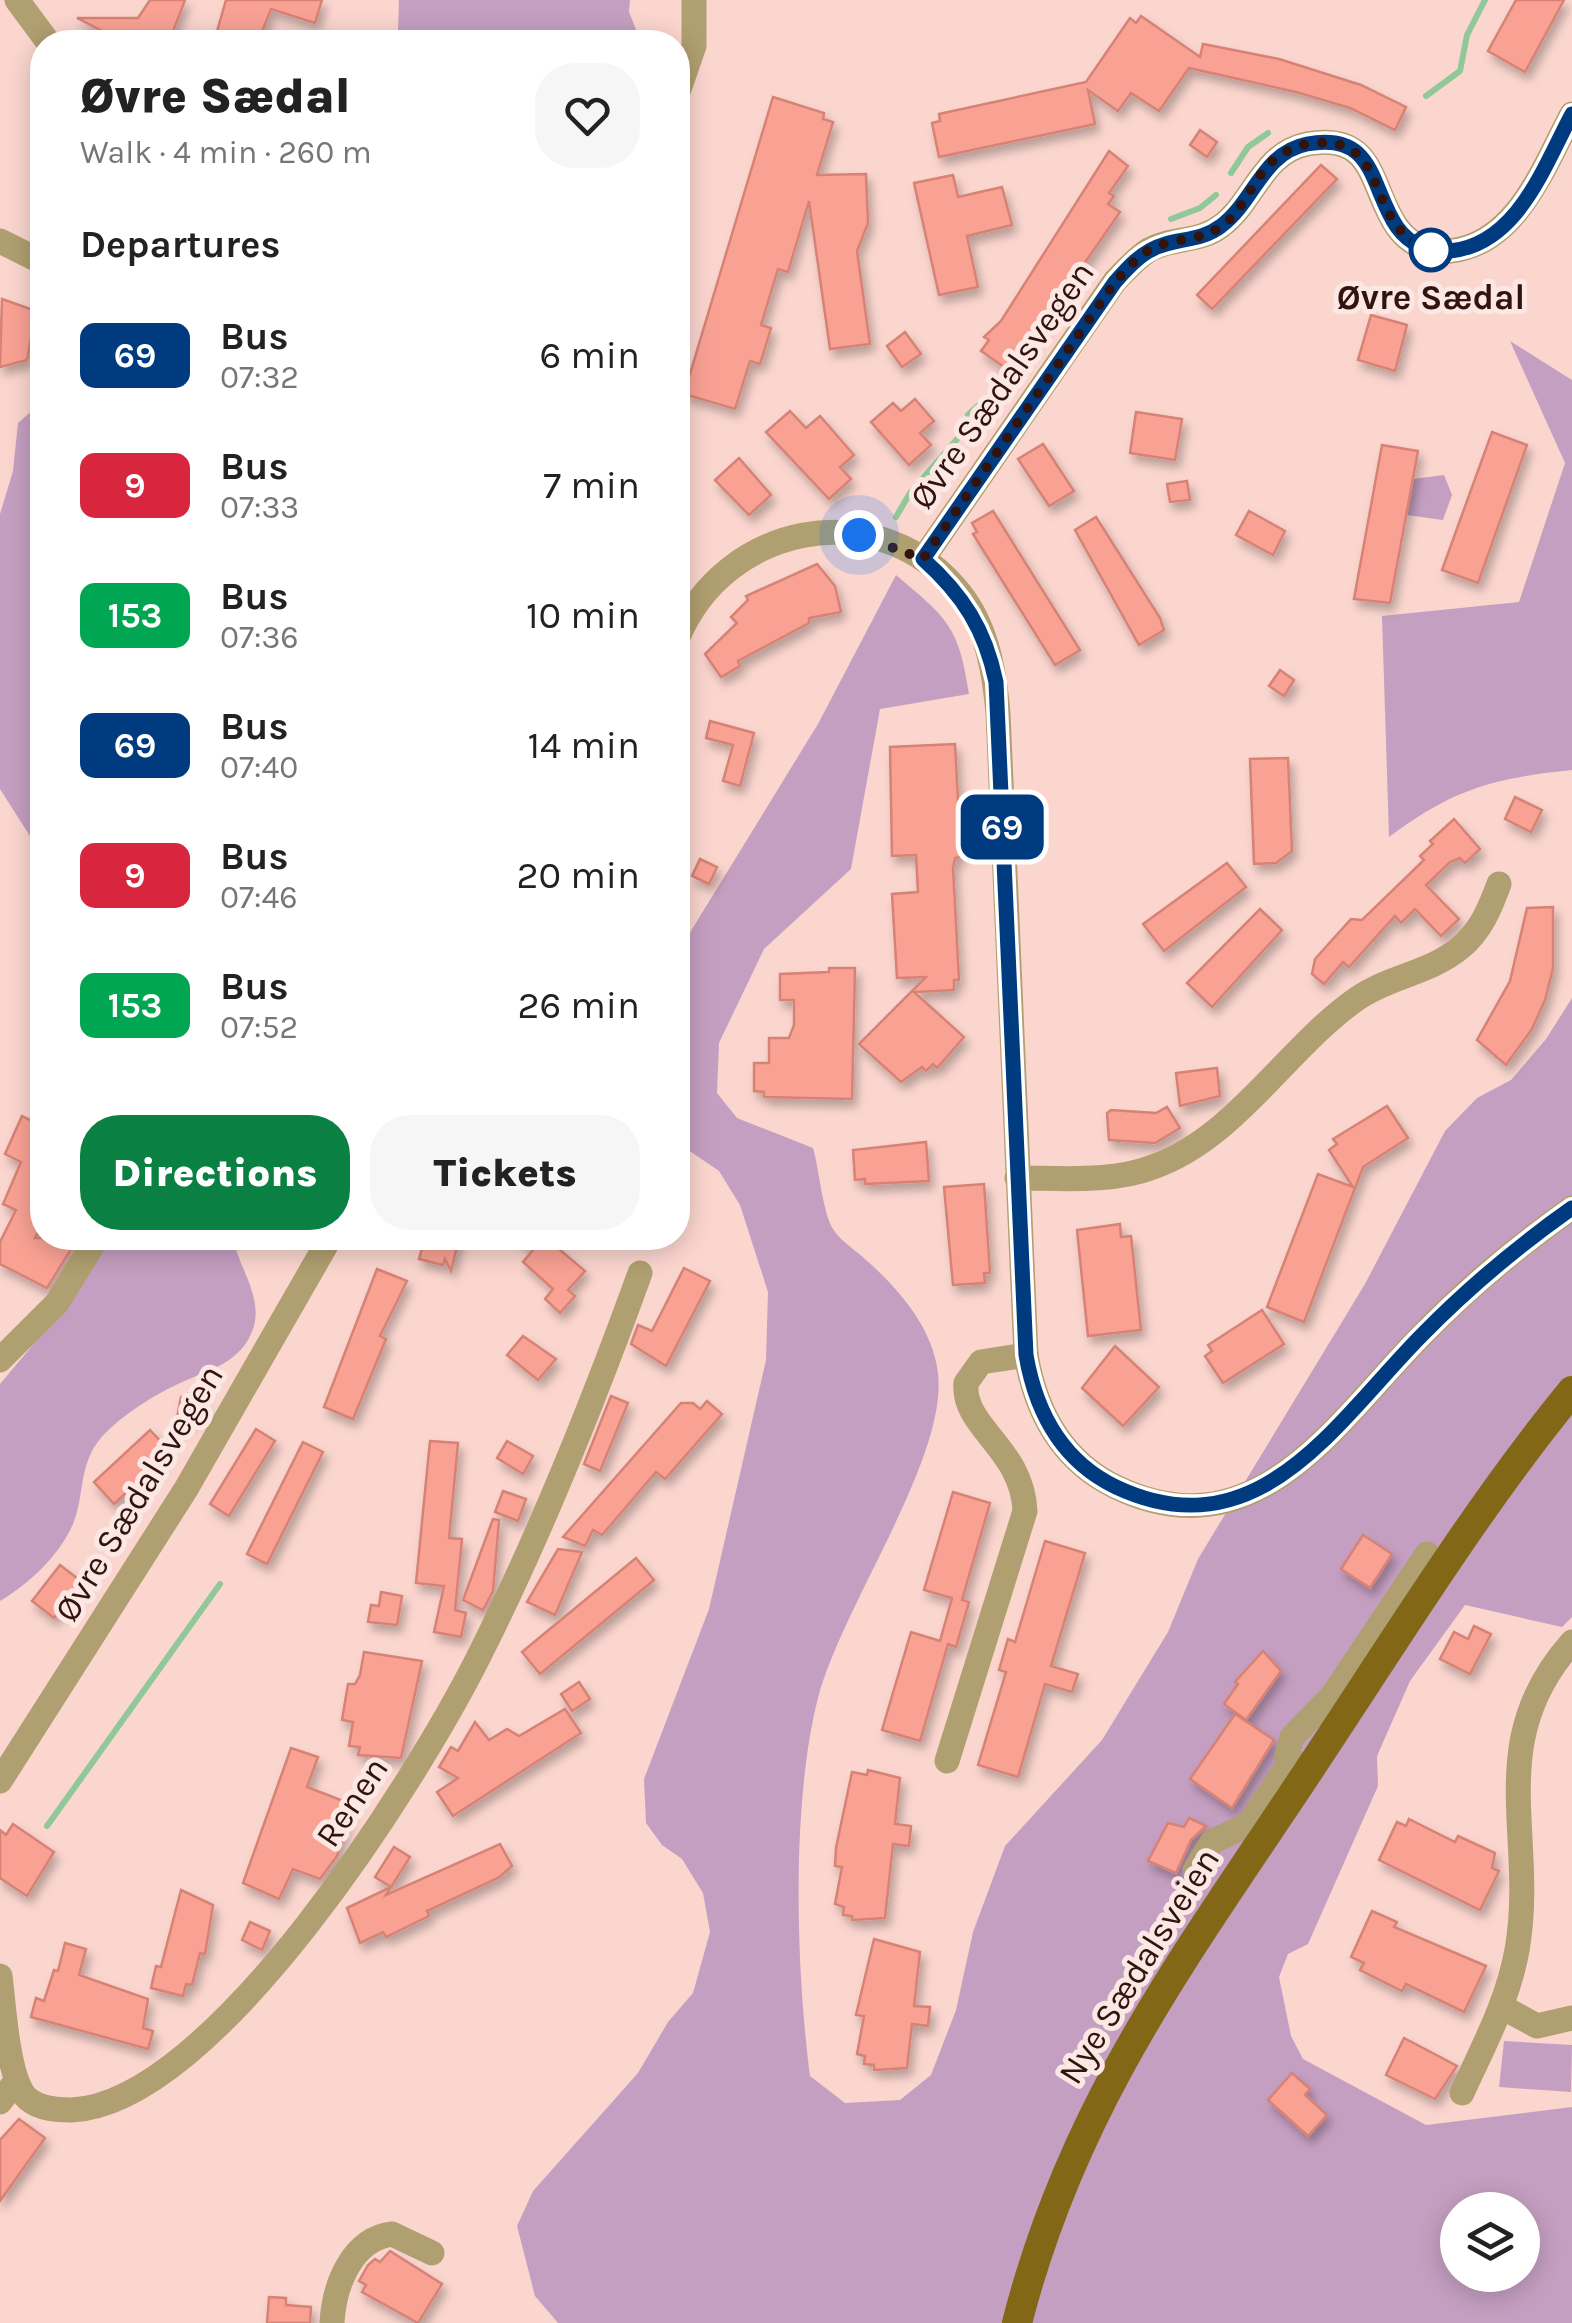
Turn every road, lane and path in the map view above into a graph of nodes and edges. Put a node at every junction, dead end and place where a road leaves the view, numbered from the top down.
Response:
1 (17, 0) edge
2 (694, 0) edge
3 (39, 30) edge
4 (690, 58) edge
5 (1572, 114) edge
6 (0, 241) edge
7 (30, 256) edge
8 (923, 559) junction
9 (690, 613) edge
10 (1499, 884) dead end
11 (1017, 1178) junction
12 (1572, 1208) edge
13 (89, 1250) edge
14 (323, 1250) edge
15 (640, 1274) dead end
16 (1026, 1355) junction
17 (0, 1360) edge
18 (1572, 1391) edge
19 (1427, 1554) dead end
20 (1572, 1642) edge
21 (946, 1761) dead end
22 (1299, 1767) junction
23 (0, 1780) edge
24 (1195, 1870) dead end
25 (0, 1976) edge
26 (1502, 2007) junction
27 (1572, 2018) edge
28 (16, 2081) junction
29 (1462, 2093) dead end
30 (0, 2102) edge
31 (432, 2253) dead end
32 (332, 2323) edge
33 (1017, 2323) edge

1 - 3 street
2 - 4 street
5 - 8 street, Øvre Sædalsvegen
6 - 7 street
8 - 9 street, Øvre Sædalsvegen
8 - 11 street, Øvre Sædalsvegen
10 - 11 street
11 - 16 street, Øvre Sædalsvegen
12 - 16 street, Øvre Sædalsvegen
13 - 17 street
14 - 23 street, Øvre Sædalsvegen
15 - 28 street, Renen
16 - 21 street
18 - 22 main road, Nye Sædalsveien
19 - 22 street, Nye Sædalsveien
20 - 26 street
22 - 24 street, Nye Sædalsveien
22 - 33 main road, Nye Sædalsveien
25 - 28 street
26 - 27 street
26 - 29 street
28 - 30 street
31 - 32 street

